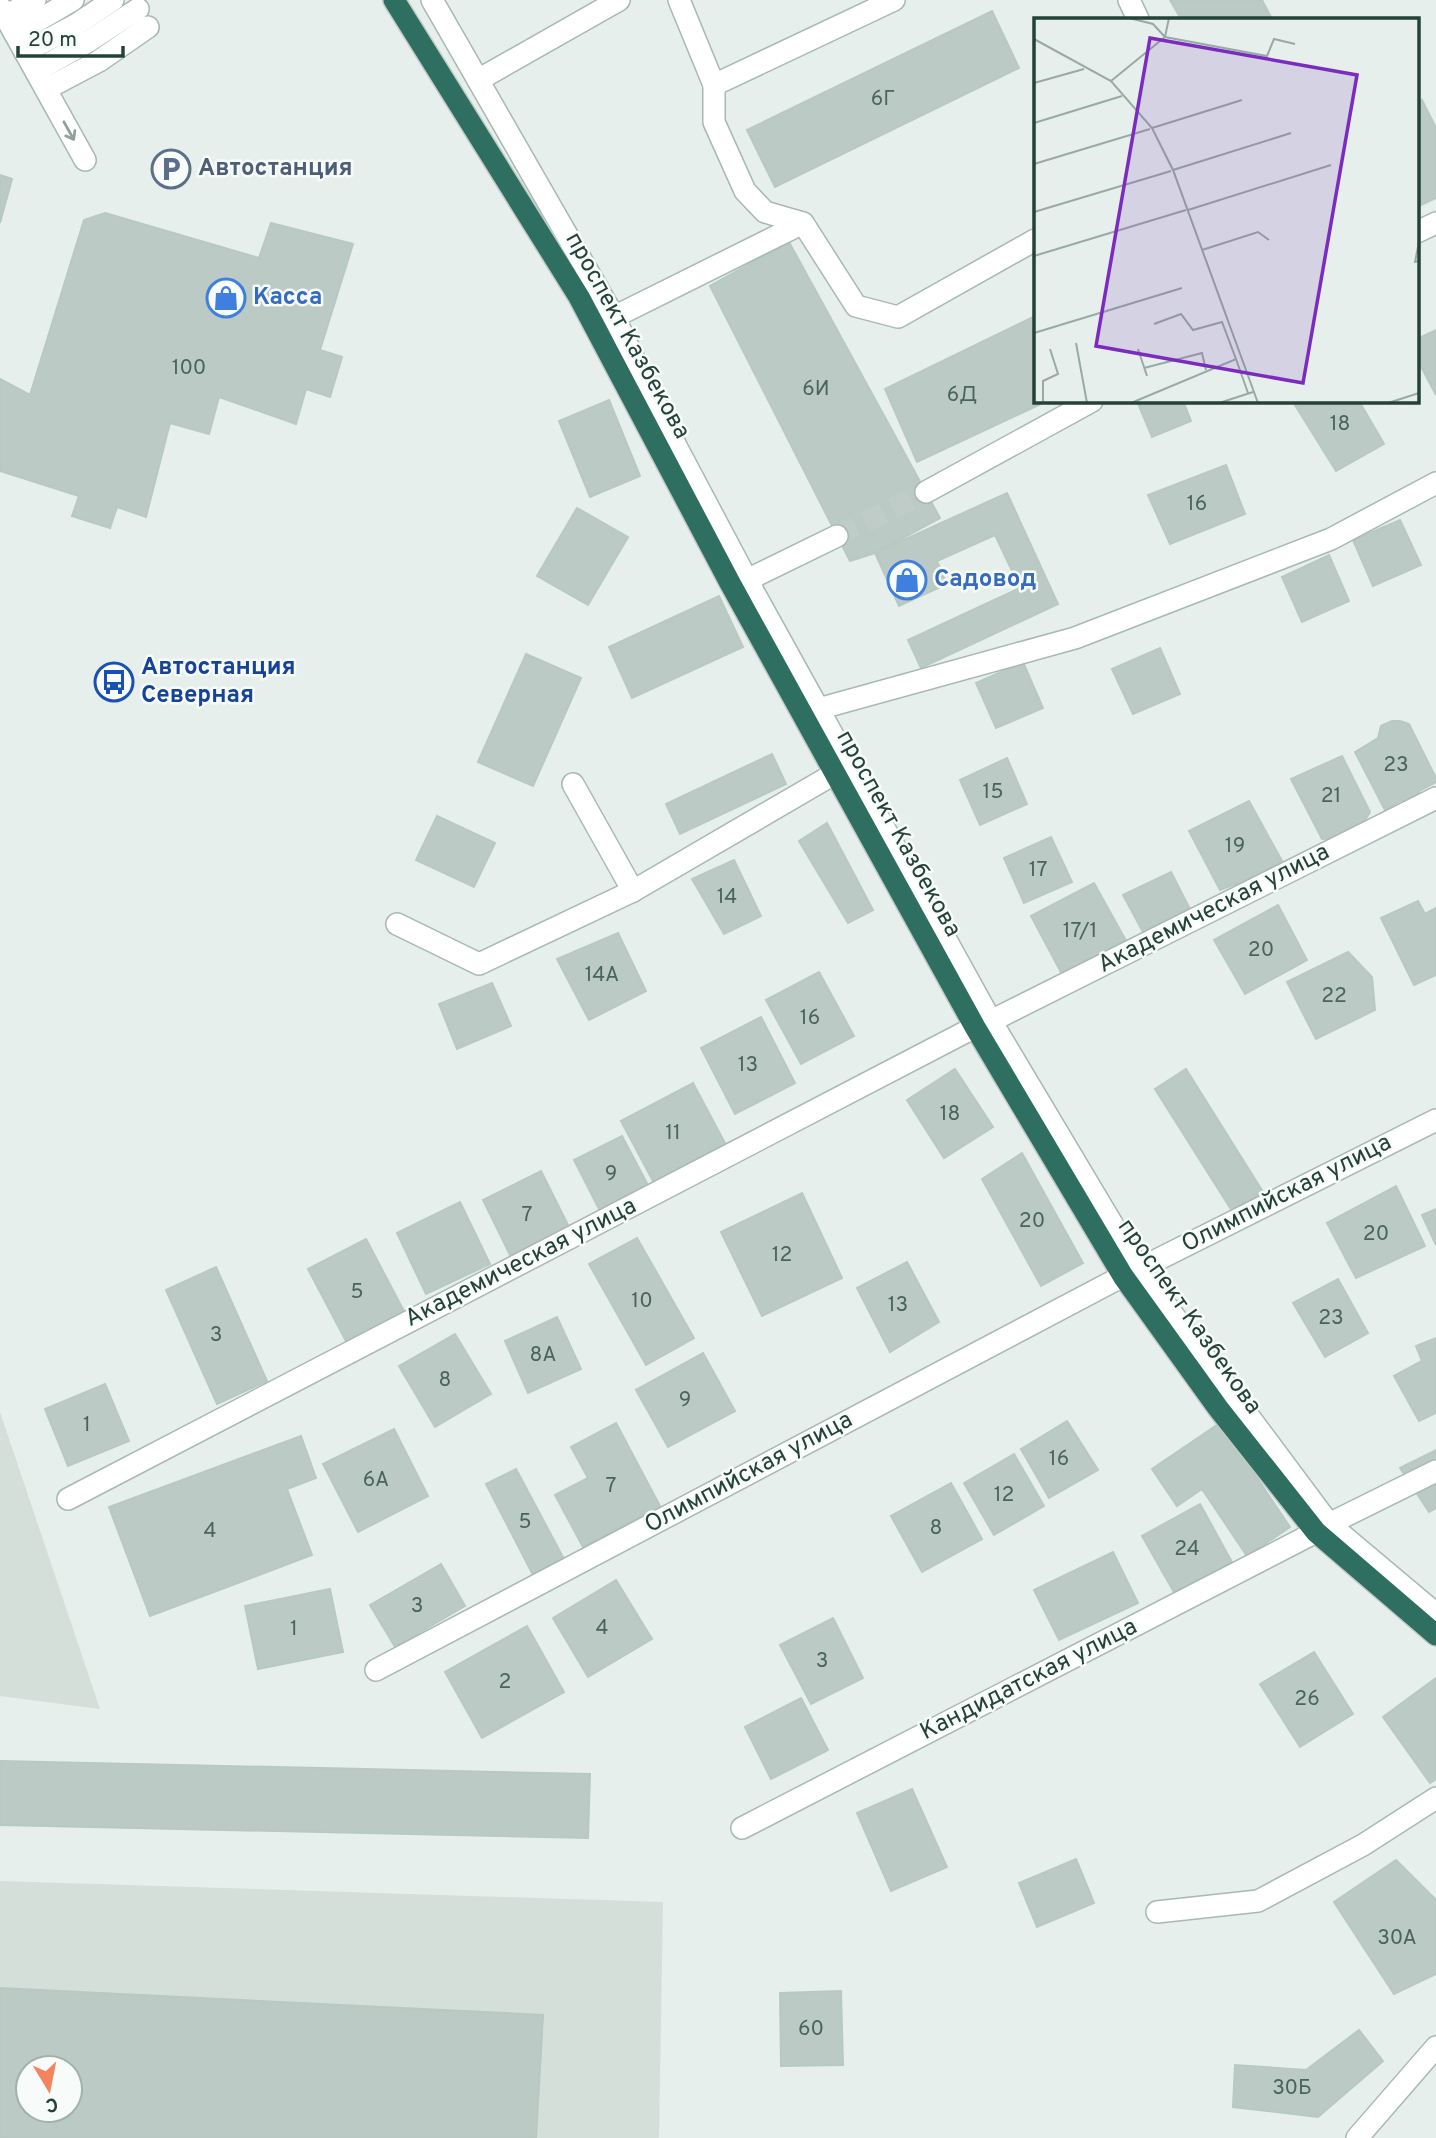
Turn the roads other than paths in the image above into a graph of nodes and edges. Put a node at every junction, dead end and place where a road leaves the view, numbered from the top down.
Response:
1 (35, 0) edge
2 (74, 0) edge
3 (113, 0) edge
4 (394, 0) edge
5 (432, 0) edge
6 (619, 0) edge
7 (680, 0) edge
8 (894, 0) edge
9 (1129, 0) edge
10 (143, 18) dead end
11 (1138, 18) edge
12 (21, 45) edge
13 (478, 80) junction
14 (714, 85) junction
15 (85, 160) dead end
16 (803, 223) junction
17 (1436, 223) edge
18 (1418, 232) edge
19 (1034, 241) edge
20 (614, 317) junction
21 (1090, 402) edge
22 (1436, 483) edge
23 (926, 492) tunnel mouth
24 (837, 536) tunnel mouth
25 (747, 580) junction
26 (818, 709) junction
27 (834, 774) junction
28 (573, 784) dead end
29 (1436, 798) edge
30 (633, 891) junction
31 (397, 924) dead end
32 (983, 1024) junction
33 (1436, 1120) edge
34 (1131, 1273) junction
35 (1436, 1471) edge
36 (68, 1499) dead end
37 (1322, 1528) junction
38 (1436, 1615) edge
39 (1436, 1635) edge
40 (376, 1670) dead end
41 (1436, 1798) edge
42 (743, 1828) dead end
43 (1157, 1912) dead end
44 (1436, 2047) edge
45 (1357, 2138) edge

1 - 12 street
2 - 12 street
3 - 12 street
4 - 27 highway, проспект Казбекова
5 - 13 street
6 - 13 street
7 - 14 street
8 - 14 street
9 - 11 street
10 - 12 street
12 -> 15 street
13 - 20 street
14 - 16 street
16 - 19 street
16 - 20 street
17 - 18 street
20 - 25 street
21 - 23 street
22 - 26 street
24 - 25 street
25 - 26 street
26 - 32 street
27 - 30 street
27 - 32 highway, проспект Казбекова
28 - 30 street
29 - 32 street, Академическая улица
30 - 31 street
32 - 34 highway, проспект Казбекова
32 - 36 street, Академическая улица
33 - 34 street, Олимпийская улица
34 - 37 highway, проспект Казбекова
34 - 40 street, Олимпийская улица
35 - 37 street, Кандидатская улица
37 - 38 street
37 - 39 highway, проспект Казбекова
37 - 42 street, Кандидатская улица
41 - 43 street
44 - 45 street

